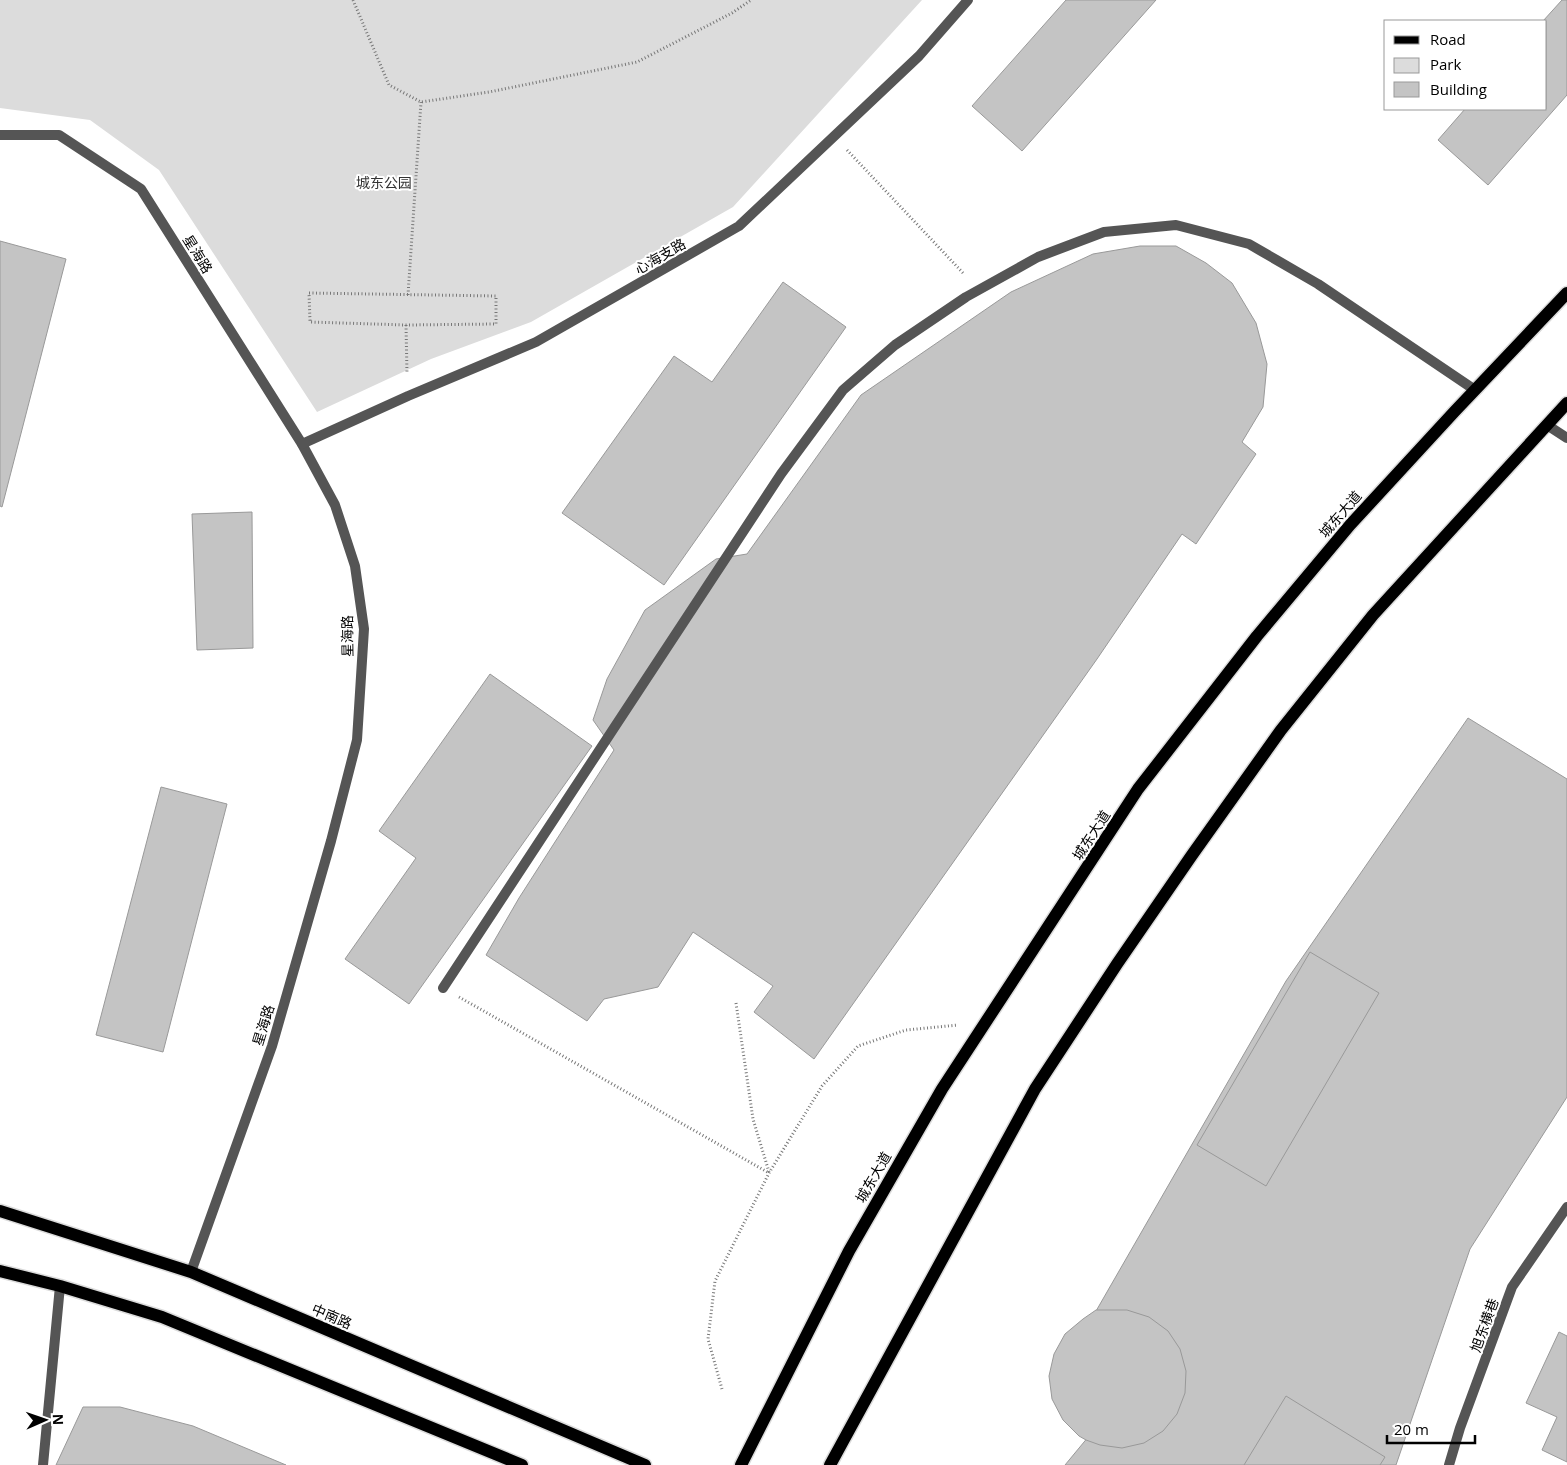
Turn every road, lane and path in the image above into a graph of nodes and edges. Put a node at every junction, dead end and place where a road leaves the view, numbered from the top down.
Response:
1 (354, 0) edge
2 (751, 0) edge
3 (968, 0) edge
4 (421, 102) junction
5 (0, 135) edge
6 (834, 136) junction
7 (979, 290) junction
8 (1567, 293) edge
9 (408, 295) junction
10 (406, 324) junction
11 (1475, 390) junction
12 (408, 396) junction
13 (1567, 403) edge
14 (1547, 425) junction
15 (1567, 438) edge
16 (302, 444) junction
17 (443, 988) joint
18 (736, 1002) dead end
19 (986, 1022) junction
20 (769, 1173) junction
21 (1567, 1207) edge
22 (0, 1211) edge
23 (0, 1271) edge
24 (191, 1272) junction
25 (60, 1286) junction
26 (722, 1390) dead end
27 (43, 1465) edge
28 (522, 1465) edge
29 (646, 1465) edge
30 (741, 1465) edge
31 (830, 1465) edge
32 (1449, 1465) edge

1 - 4 path
2 - 4 path
3 - 6 street, 心海支路
4 - 9 path
5 - 16 street, 星海路
6 - 7 path
6 - 12 street, 心海支路
7 - 11 street
7 - 17 street
8 - 11 main road, 城东大道
9 - 10 path
9 - 10 path
10 - 12 path
11 - 19 main road, 城东大道
12 - 16 street, 心海支路
13 - 14 main road
14 - 15 street
14 - 31 main road
16 - 24 street, 星海路
17 - 20 path
18 - 20 path
19 - 20 path
19 - 30 main road, 城东大道
20 - 26 path
21 - 32 street, 旭东横巷
22 - 24 main road, 中南路
23 - 25 main road
24 - 29 main road, 中南路
25 - 27 street
25 - 28 main road

